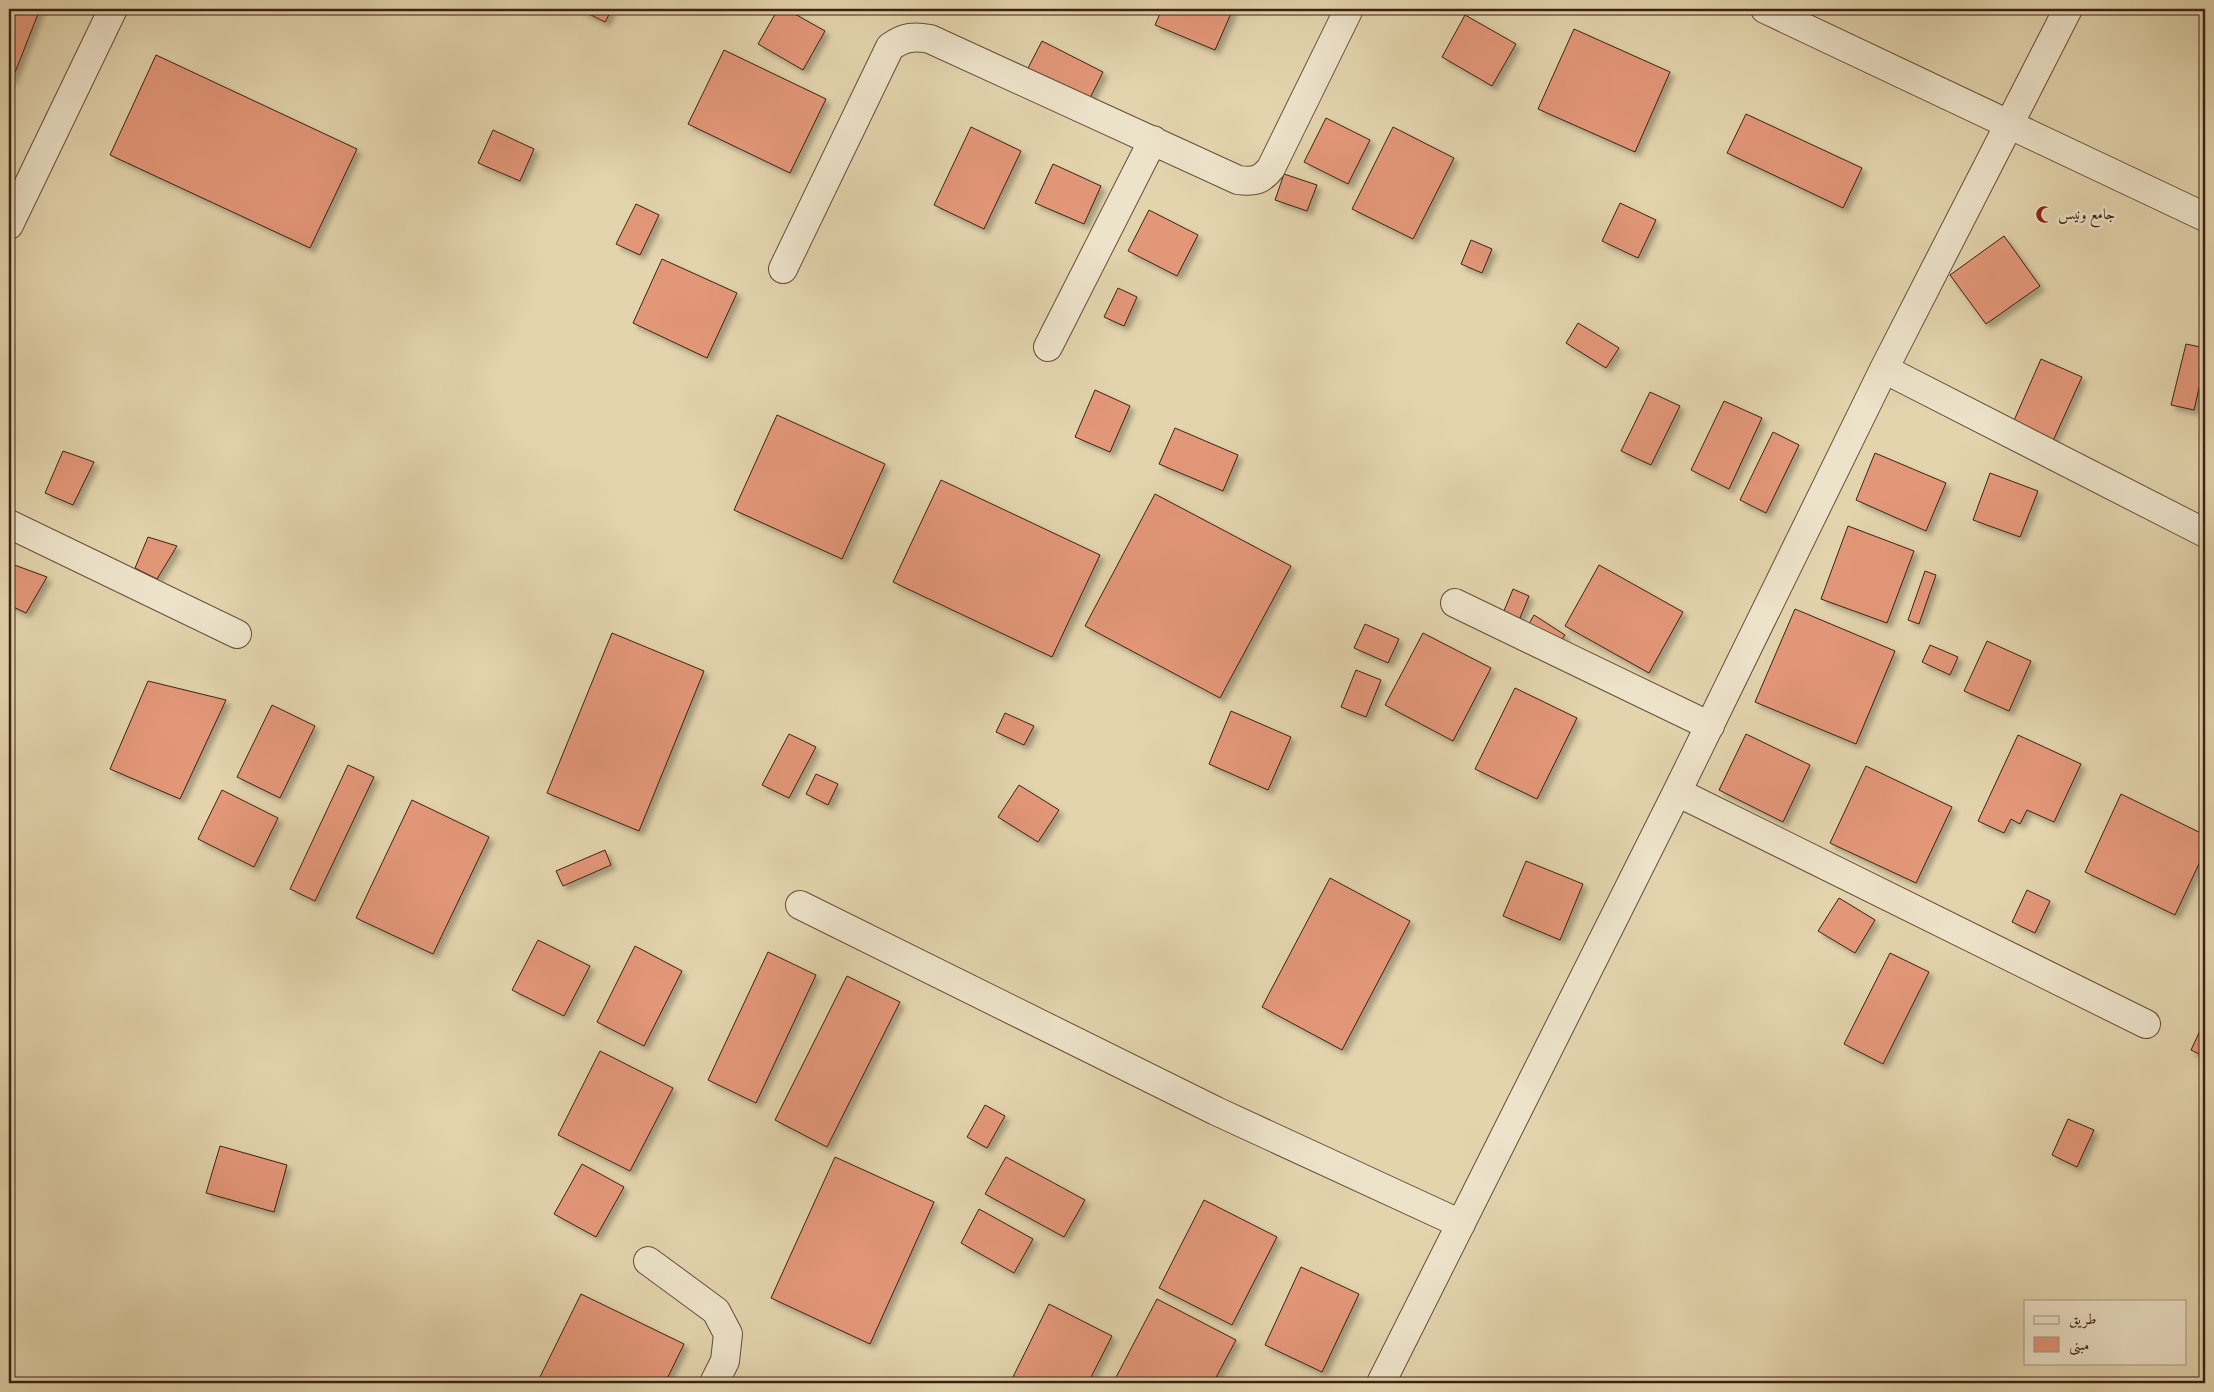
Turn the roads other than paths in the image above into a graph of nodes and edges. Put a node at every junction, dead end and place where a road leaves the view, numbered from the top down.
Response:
1 (114, 9) edge
2 (1350, 9) edge
3 (1765, 9) edge
4 (2068, 9) edge
5 (2010, 125) junction
6 (1153, 140) junction
7 (2205, 217) edge
8 (9, 225) edge
9 (783, 269) dead end
10 (1048, 347) dead end
11 (1884, 369) junction
12 (9, 524) edge
13 (2205, 533) edge
14 (1455, 603) dead end
15 (237, 634) dead end
16 (1710, 726) junction
17 (1677, 792) junction
18 (800, 905) dead end
19 (2146, 1024) dead end
20 (1461, 1224) junction
21 (648, 1261) dead end
22 (714, 1383) edge
23 (1381, 1383) edge

1 - 8 street
2 - 6 street
3 - 5 street
4 - 5 street
5 - 7 street
5 - 11 street
6 - 9 street
6 - 10 street
11 - 13 street
11 - 16 street
12 - 15 street
14 - 16 street
16 - 17 street
17 - 19 street
17 - 20 street
18 - 20 street
20 - 23 street
21 - 22 street

